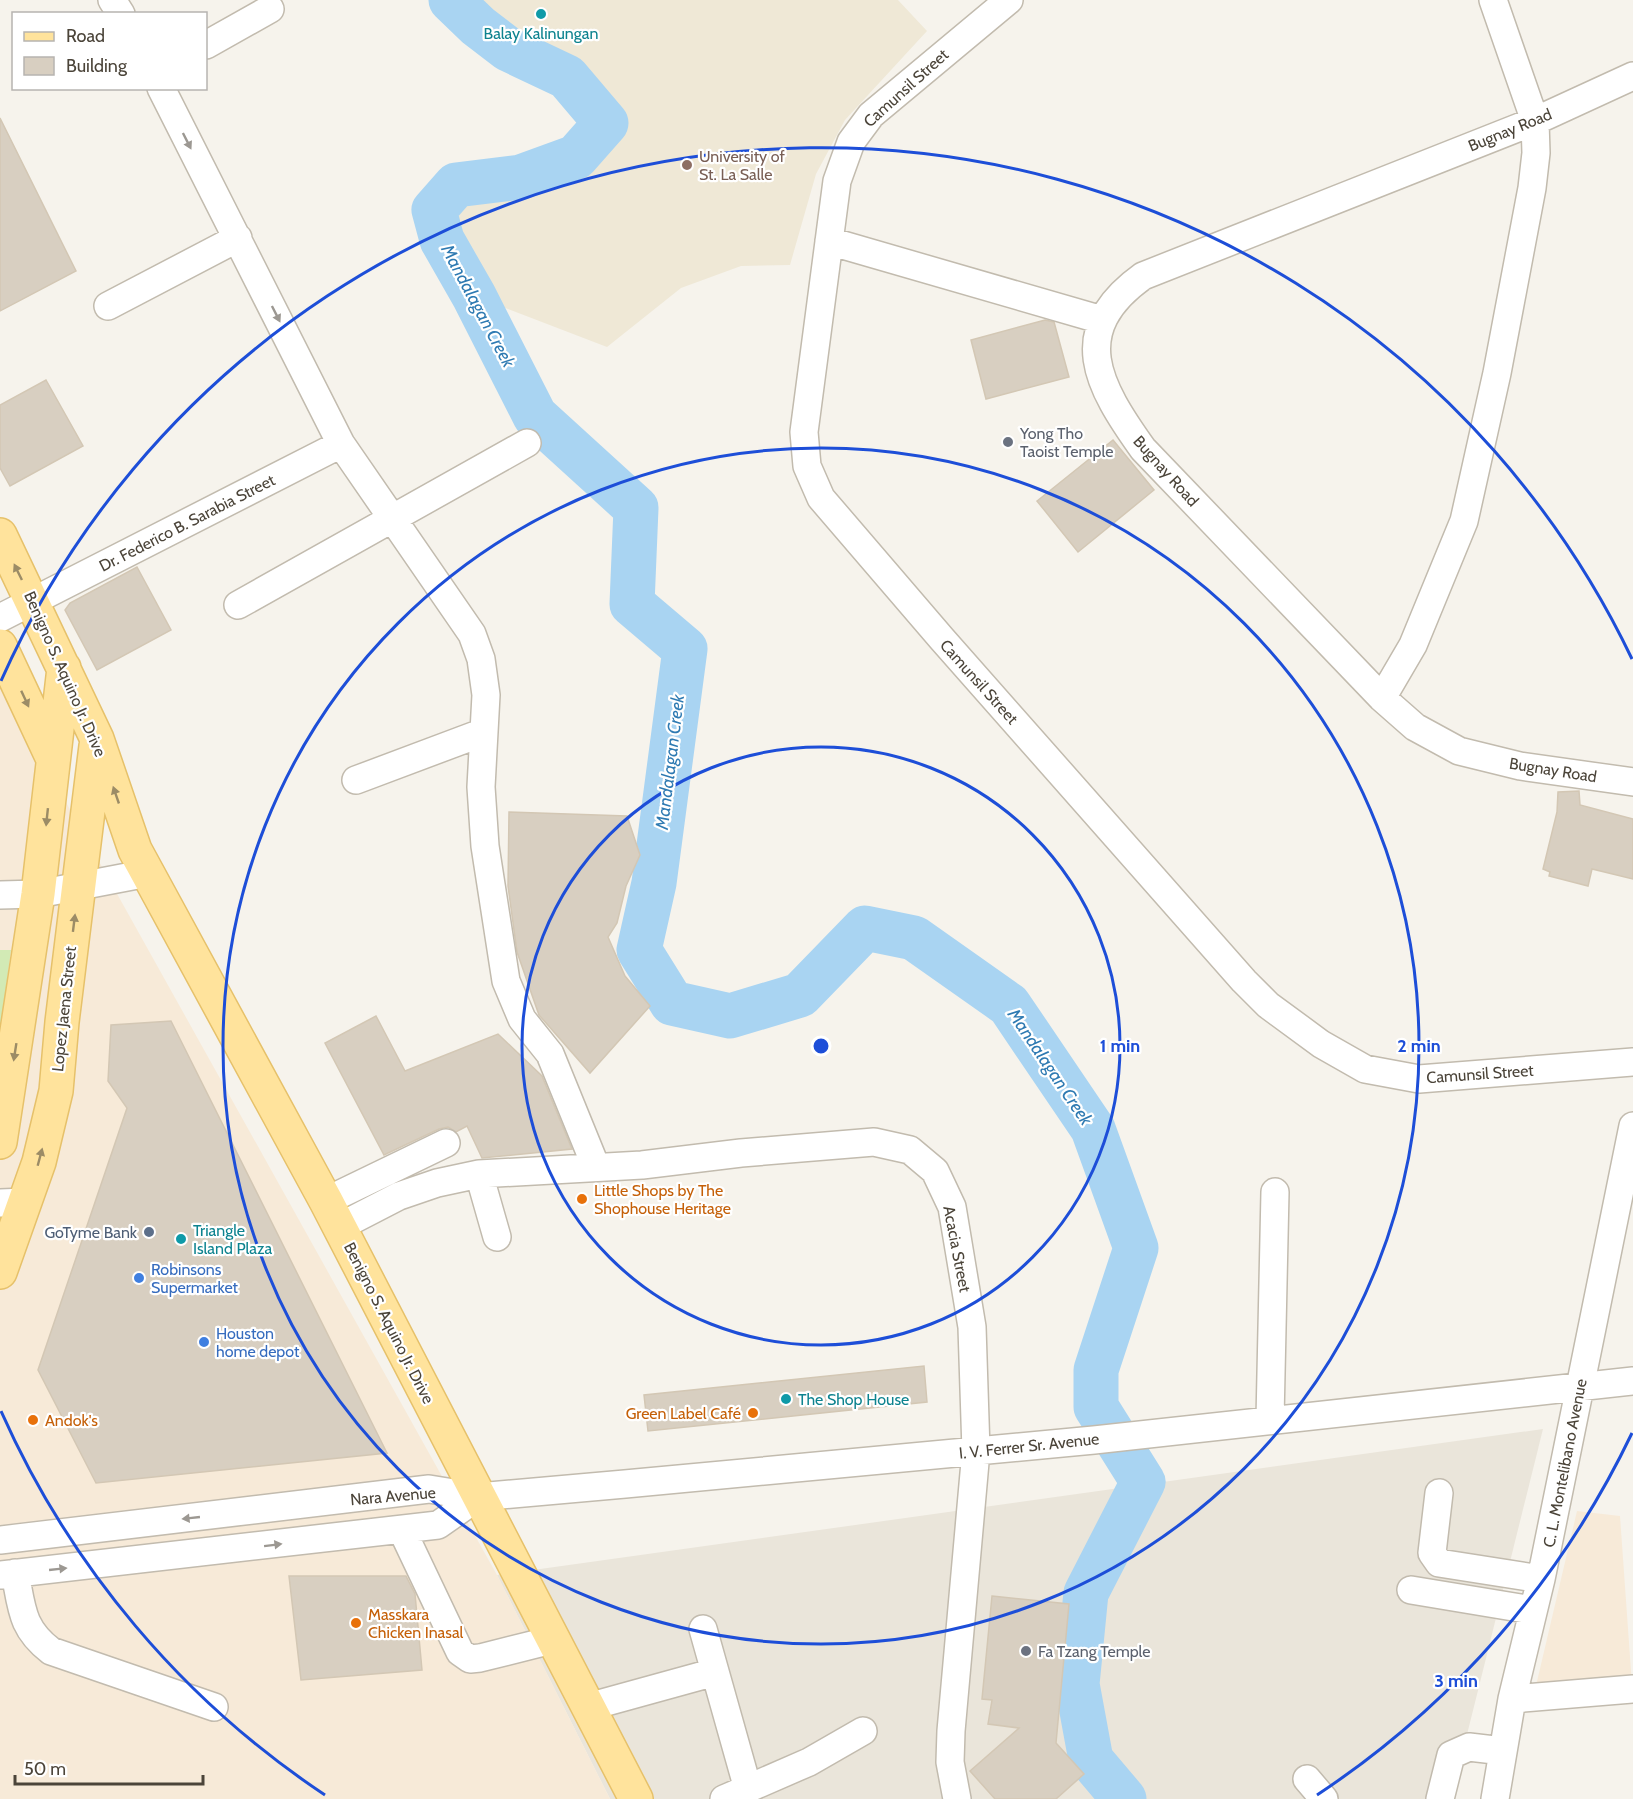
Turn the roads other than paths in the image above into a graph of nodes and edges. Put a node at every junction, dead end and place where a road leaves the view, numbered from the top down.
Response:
1 (1009, 0) edge
2 (1494, 0) edge
3 (270, 9) dead end
4 (207, 44) edge
5 (1633, 76) edge
6 (162, 90) edge
7 (1534, 122) junction
8 (238, 238) junction
9 (829, 241) junction
10 (108, 306) dead end
11 (1102, 320) junction
12 (527, 443) dead end
13 (342, 444) junction
14 (391, 519) junction
15 (0, 535) edge
16 (33, 602) junction
17 (238, 605) dead end
18 (0, 618) edge
19 (0, 646) edge
20 (64, 668) junction
21 (1382, 698) junction
22 (484, 732) junction
23 (97, 739) junction
24 (53, 759) junction
25 (356, 780) dead end
26 (1633, 782) edge
27 (87, 813) junction
28 (142, 862) junction
29 (78, 887) junction
30 (38, 894) junction
31 (0, 895) edge
32 (20, 1017) junction
33 (62, 1022) junction
34 (1633, 1062) edge
35 (1633, 1126) edge
36 (0, 1142) edge
37 (446, 1143) dead end
38 (596, 1167) junction
39 (479, 1174) junction
40 (1275, 1192) dead end
41 (12, 1203) edge
42 (333, 1214) junction
43 (497, 1237) dead end
44 (6, 1240) edge
45 (0, 1272) edge
46 (1633, 1381) edge
47 (1580, 1388) junction
48 (1270, 1419) junction
49 (976, 1451) junction
50 (1439, 1493) dead end
51 (478, 1497) junction
52 (221, 1515) junction
53 (128, 1525) junction
54 (402, 1530) junction
55 (0, 1540) edge
56 (226, 1551) junction
57 (132, 1561) junction
58 (8, 1574) edge
59 (1542, 1579) junction
60 (1411, 1590) dead end
61 (1532, 1610) junction
62 (703, 1629) dead end
63 (552, 1640) junction
64 (715, 1672) junction
65 (1633, 1689) edge
66 (1512, 1699) junction
67 (214, 1707) dead end
68 (588, 1707) junction
69 (863, 1731) dead end
70 (1503, 1751) junction
71 (1307, 1779) dead end
72 (736, 1794) edge
73 (636, 1799) edge
74 (957, 1799) edge
75 (1324, 1799) edge
76 (1440, 1799) edge
77 (1495, 1799) edge

1 - 9 street, Camunsil Street
2 - 7 street
3 - 4 street
5 - 7 street, Bugnay Road
6 -> 8 street
7 - 11 street, Bugnay Road
7 - 21 street
8 - 10 street
8 -> 13 street
9 - 11 street
9 - 34 street, Camunsil Street
11 - 21 street, Bugnay Road
12 - 14 street
13 - 14 street
13 - 16 street, Dr. Federico B. Sarabia Street
14 - 17 street
14 - 22 street
16 -> 15 main road, Benigno S. Aquino Jr. Drive
16 - 18 street, Dr. Federico B. Sarabia Street
16 - 20 main road, Benigno S. Aquino Jr. Drive
19 -> 24 main road, Benigno S. Aquino Jr. Drive
20 - 23 main road, Benigno S. Aquino Jr. Drive
20 - 24 main road
21 - 26 street, Bugnay Road
22 - 25 street
22 - 38 street
23 - 27 main road, Lopez Jaena Street
28 -> 23 main road, Benigno S. Aquino Jr. Drive
24 - 27 main road, Benigno S. Aquino Jr. Drive
24 -> 30 main road
27 - 28 main road, Benigno S. Aquino Jr. Drive
27 - 29 main road, Lopez Jaena Street
28 - 29 street
28 - 42 main road, Benigno S. Aquino Jr. Drive
29 - 30 street
33 -> 29 main road, Lopez Jaena Street
30 - 31 street
30 - 32 main road
32 - 33 main road
32 -> 36 main road
41 -> 33 main road, Lopez Jaena Street
35 - 47 street, C. L. Montelibano Avenue
37 - 42 street
38 - 39 street, Acacia Street
38 - 49 street, Acacia Street
39 - 42 street, Acacia Street
39 - 43 street
40 - 48 street
41 - 44 main road, Lopez Jaena Street
42 - 51 main road, Benigno S. Aquino Jr. Drive
44 - 45 main road, Lopez Jaena Street
46 - 47 street, I. V. Ferrer Sr. Avenue
47 - 48 street, I. V. Ferrer Sr. Avenue
47 - 59 street, C. L. Montelibano Avenue
48 - 49 street, I. V. Ferrer Sr. Avenue
49 - 51 street, I. V. Ferrer Sr. Avenue
49 - 74 street, Acacia Street
50 - 59 street
51 - 52 street, Nara Avenue
51 - 54 street, Nara Avenue
51 - 63 main road, Benigno S. Aquino Jr. Drive
52 -> 53 street, Nara Avenue
52 - 56 street
53 - 55 street, Nara Avenue
53 - 57 street
56 -> 54 street, Nara Avenue
54 - 63 street
56 - 57 street, Nara Avenue
58 -> 57 street, Nara Avenue
58 - 67 street
59 - 61 street, C. L. Montelibano Avenue
60 - 61 street
61 - 66 street, C. L. Montelibano Avenue
62 - 64 street
63 - 68 main road, Benigno S. Aquino Jr. Drive
64 - 68 street
64 - 72 street
65 - 66 street
66 - 70 street, C. L. Montelibano Avenue
68 - 73 main road, Benigno S. Aquino Jr. Drive
69 - 72 street
70 - 76 street
70 - 77 street, C. L. Montelibano Avenue
71 - 75 street

